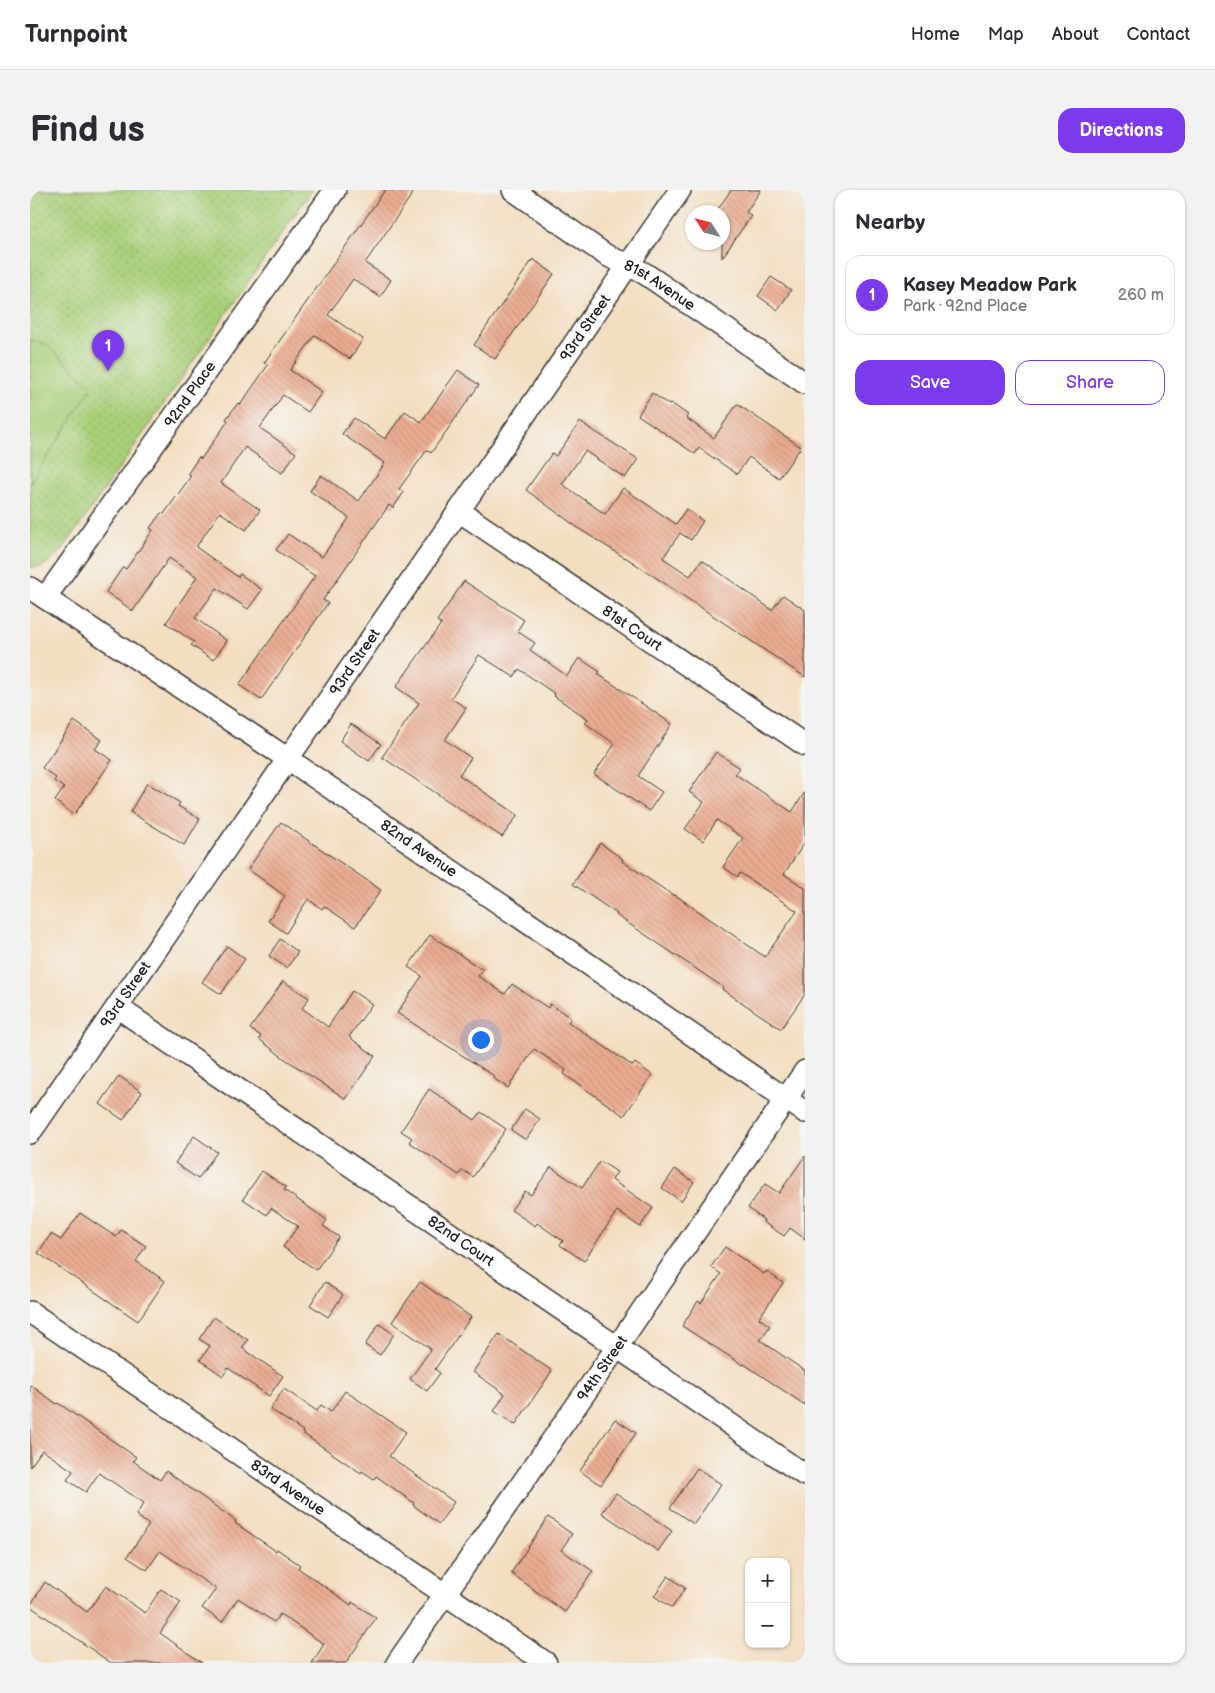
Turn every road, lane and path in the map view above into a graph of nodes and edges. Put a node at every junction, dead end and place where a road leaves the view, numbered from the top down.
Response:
1 (334, 190) edge
2 (513, 190) edge
3 (680, 190) edge
4 (628, 265) junction
5 (805, 383) edge
6 (459, 511) junction
7 (37, 593) edge
8 (805, 745) edge
9 (288, 759) junction
10 (117, 1007) junction
11 (805, 1072) edge
12 (786, 1099) junction
13 (805, 1112) edge
14 (30, 1133) edge
15 (30, 1312) edge
16 (617, 1348) junction
17 (805, 1475) edge
18 (444, 1594) junction
19 (397, 1663) edge
20 (546, 1663) edge

1 - 7 street, 92nd Place
2 - 4 street, 81st Avenue
3 - 4 street, 93rd Street
4 - 5 street, 81st Avenue
4 - 6 street, 93rd Street
6 - 8 street, 81st Court
6 - 9 street, 93rd Street
7 - 9 street, 82nd Avenue
9 - 10 street, 93rd Street
9 - 12 street, 82nd Avenue
10 - 14 street, 93rd Street
10 - 16 street, 82nd Court
11 - 12 street, 94th Street
12 - 13 street, 82nd Avenue
12 - 16 street, 94th Street
15 - 18 street, 83rd Avenue
16 - 17 street, 82nd Court
16 - 18 street, 94th Street
18 - 19 street, 94th Street
18 - 20 street, 83rd Avenue

